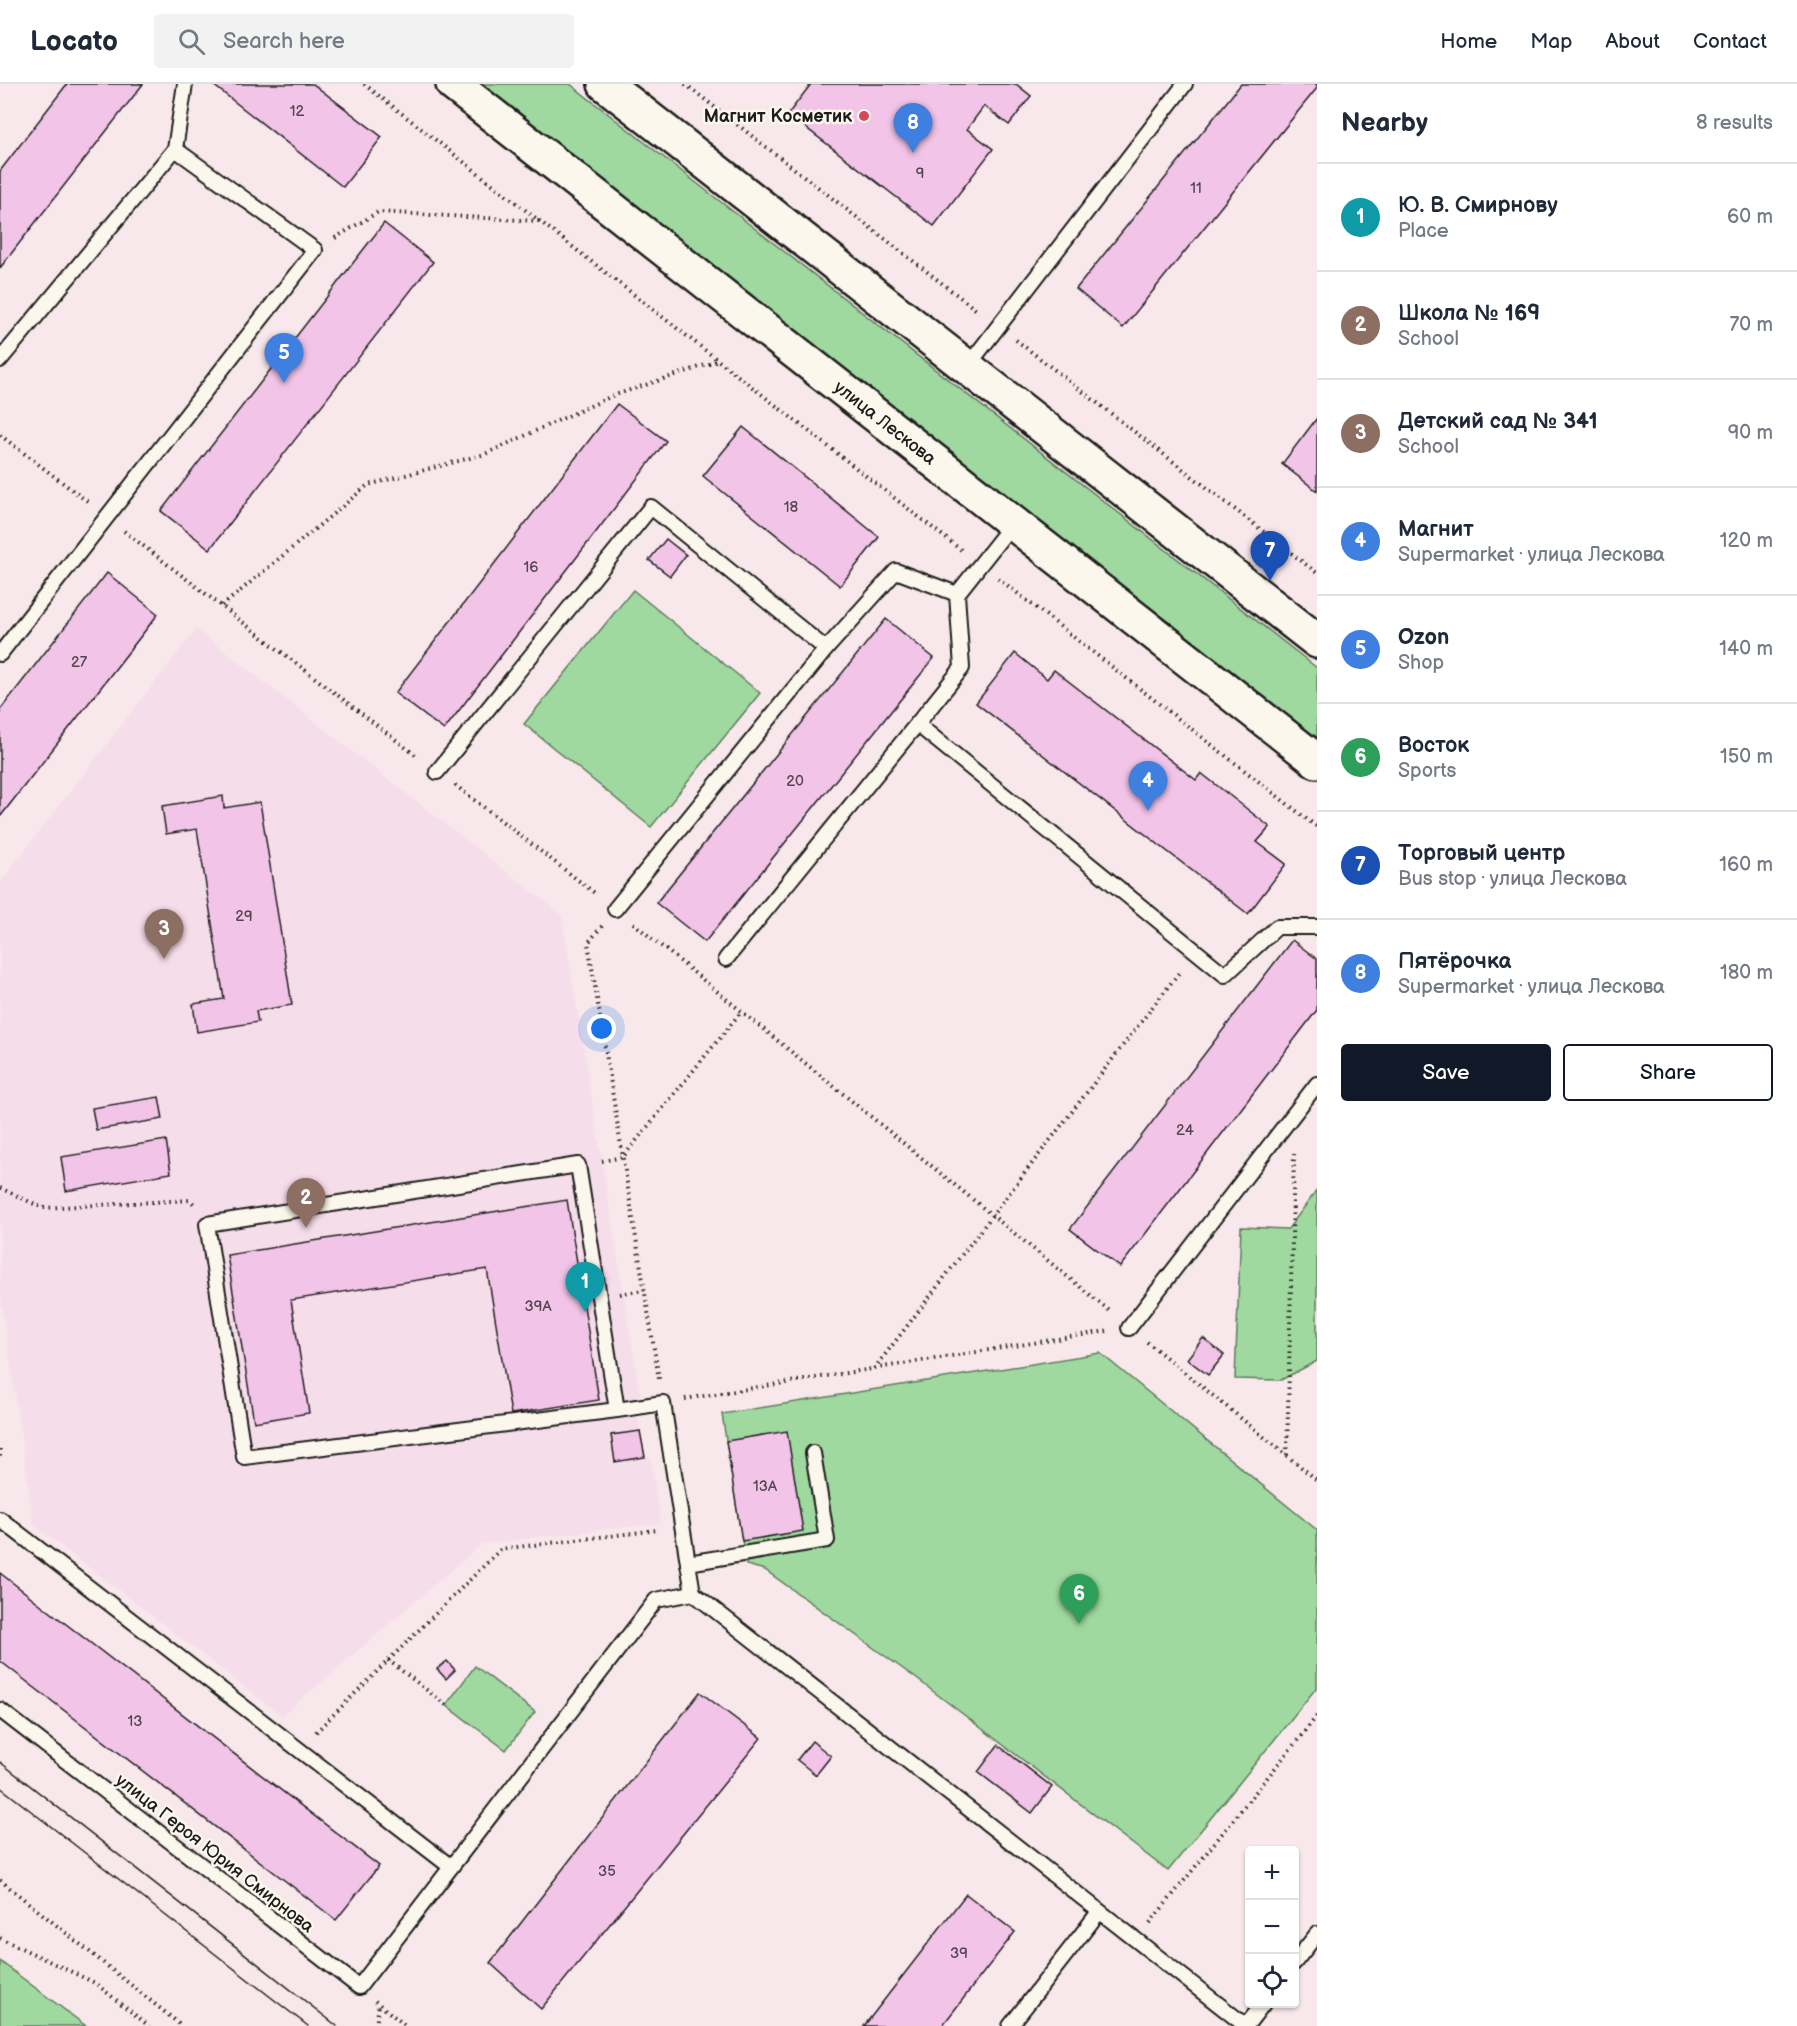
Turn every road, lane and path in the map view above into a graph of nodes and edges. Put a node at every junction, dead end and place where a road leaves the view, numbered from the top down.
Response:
1 (185, 84) edge
2 (364, 84) edge
3 (453, 84) edge
4 (605, 84) edge
5 (1185, 84) edge
6 (175, 149) junction
7 (540, 221) junction
8 (315, 250) junction
9 (0, 360) edge
10 (719, 361) junction
11 (967, 367) junction
12 (0, 435) edge
13 (106, 517) junction
14 (1013, 523) junction
15 (980, 564) junction
16 (957, 594) junction
17 (222, 606) junction
18 (1317, 641) edge
19 (826, 649) junction
20 (0, 654) edge
21 (917, 724) junction
22 (1317, 762) edge
23 (437, 772) junction
24 (1317, 827) edge
25 (615, 909) junction
26 (1317, 927) edge
27 (1196, 951) junction
28 (726, 959) dead end
29 (741, 1012) junction
30 (1317, 1084) edge
31 (1295, 1112) junction
32 (623, 1157) junction
33 (602, 1161) dead end
34 (0, 1188) edge
35 (992, 1216) junction
36 (207, 1224) junction
37 (644, 1290) junction
38 (624, 1293) dead end
39 (1129, 1328) junction
40 (874, 1369) junction
41 (663, 1403) junction
42 (617, 1410) junction
43 (0, 1449) edge
44 (813, 1453) dead end
45 (1287, 1456) junction
46 (0, 1461) edge
47 (1317, 1480) edge
48 (0, 1519) edge
49 (683, 1527) junction
50 (688, 1563) junction
51 (693, 1593) junction
52 (388, 1660) junction
53 (446, 1705) dead end
54 (0, 1710) edge
55 (1317, 1716) edge
56 (298, 1750) junction
57 (451, 1867) junction
58 (0, 1880) edge
59 (1100, 1912) junction
60 (1317, 1934) edge
61 (0, 1938) edge
62 (1136, 1940) junction
63 (1299, 1957) edge
64 (359, 1987) junction
65 (380, 2004) junction
66 (1260, 2008) edge
67 (150, 2026) edge
68 (182, 2026) edge
69 (376, 2026) edge
70 (405, 2026) edge
71 (1010, 2026) edge
72 (1246, 2026) edge

1 - 6 lane
2 - 7 path
3 - 14 main road, улица Лескова
4 - 11 main road
5 - 11 lane
6 - 8 lane
6 - 9 lane
7 - 8 path
7 - 10 path
8 - 13 lane
10 - 15 path
10 - 17 path
11 - 18 main road
12 - 13 path
13 - 17 path
13 - 20 lane
14 - 15 lane
14 - 22 main road, улица Лескова
15 - 16 lane
15 - 24 path
16 - 19 lane
16 - 21 lane
17 - 23 path
19 - 23 lane
19 - 25 lane
21 - 27 lane
21 - 28 lane
23 - 25 path
25 - 29 path
25 - 32 path
26 - 27 lane
27 - 35 path
29 - 32 path
29 - 35 path
30 - 31 lane
31 - 39 lane
31 - 45 path
32 - 33 path
32 - 37 path
34 - 36 path
35 - 39 path
35 - 40 path
36 - 42 lane
36 - 42 lane
37 - 38 path
37 - 41 path
39 - 40 path
39 - 45 path
40 - 41 path
41 - 42 lane
41 - 49 lane
43 - 46 path
44 - 50 lane
45 - 47 path
48 - 56 lane
49 - 50 lane
49 - 52 path
50 - 51 lane
51 - 57 lane
51 - 59 lane
52 - 53 path
52 - 56 path
54 - 64 lane, улица Героя Юрия Смирнова
55 - 62 path
56 - 57 lane
57 - 64 lane
58 - 68 path
59 - 62 lane
59 - 71 lane
60 - 63 lane
61 - 67 path
62 - 72 lane
64 - 65 path
65 - 69 path
65 - 70 path
66 - 72 lane

